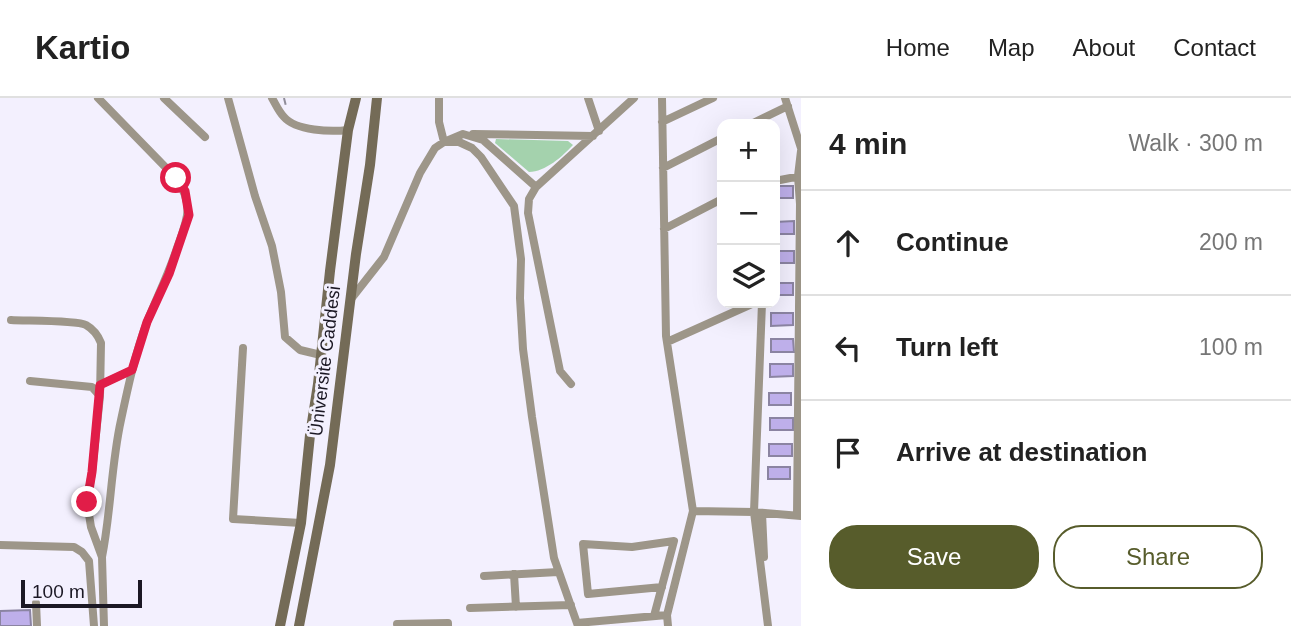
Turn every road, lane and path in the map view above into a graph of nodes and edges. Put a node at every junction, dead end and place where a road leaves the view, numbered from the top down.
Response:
1 (98, 98) edge
2 (164, 98) edge
3 (228, 98) edge
4 (272, 98) edge
5 (356, 98) edge
6 (377, 98) edge
7 (439, 98) edge
8 (588, 98) edge
9 (634, 98) edge
10 (662, 98) edge
11 (713, 98) edge
12 (787, 102) edge
13 (759, 119) edge
14 (662, 122) junction
15 (348, 130) junction
16 (463, 134) junction
17 (596, 134) junction
18 (205, 137) dead end
19 (717, 141) edge
20 (444, 142) junction
21 (801, 150) edge
22 (663, 168) junction
23 (800, 176) edge
24 (780, 180) edge
25 (536, 187) junction
26 (717, 202) edge
27 (664, 229) junction
28 (351, 299) junction
29 (743, 308) edge
30 (762, 308) edge
31 (11, 320) dead end
32 (667, 342) junction
33 (243, 348) dead end
34 (321, 355) junction
35 (132, 370) junction
36 (30, 381) dead end
37 (571, 384) dead end
38 (100, 385) junction
39 (100, 396) junction
40 (693, 511) junction
41 (758, 512) junction
42 (799, 515) edge
43 (301, 523) junction
44 (0, 545) edge
45 (102, 557) junction
46 (558, 572) junction
47 (513, 574) junction
48 (484, 576) dead end
49 (662, 587) junction
50 (36, 603) dead end
51 (571, 605) junction
52 (516, 607) junction
53 (470, 608) dead end
54 (667, 615) junction
55 (654, 617) junction
56 (397, 624) dead end
57 (577, 624) edge
58 (37, 626) edge
59 (94, 626) edge
60 (104, 626) edge
61 (279, 626) edge
62 (299, 626) edge
63 (448, 626) edge
64 (668, 626) edge
65 (769, 626) edge

1 - 35 street
2 - 18 street
3 - 34 street
4 - 15 street
5 - 15 main road, Üniversite Caddesi
6 - 28 main road, Üniversite Caddesi
7 - 20 street
8 - 17 street
9 - 17 street
10 - 14 street
11 - 14 street
12 - 13 street
12 - 21 street
14 - 22 street
15 - 34 main road, Üniversite Caddesi
16 - 17 street
16 - 20 street
16 - 25 street
17 - 25 street
19 - 22 street
20 - 28 street
20 - 46 street
21 - 23 street
22 - 27 street
23 - 24 street
23 - 42 street
25 - 37 street
26 - 27 street
27 - 32 street
28 - 62 main road, Üniversite Caddesi
29 - 32 street
30 - 41 street
31 - 38 street
32 - 40 street
33 - 43 street
34 - 43 main road, Üniversite Caddesi
35 - 38 street
35 - 45 street
36 - 39 street
38 - 39 street
39 - 45 street
40 - 41 street
40 - 54 street
41 - 42 street
41 - 65 street
43 - 61 main road, Üniversite Caddesi
44 - 59 street
45 - 60 street
46 - 47 street
46 - 51 street
47 - 48 street
47 - 52 street
49 - 49 street
49 - 55 street
50 - 58 street
51 - 52 street
51 - 57 street
52 - 53 street
54 - 55 street
54 - 64 street
55 - 57 street
56 - 63 street

